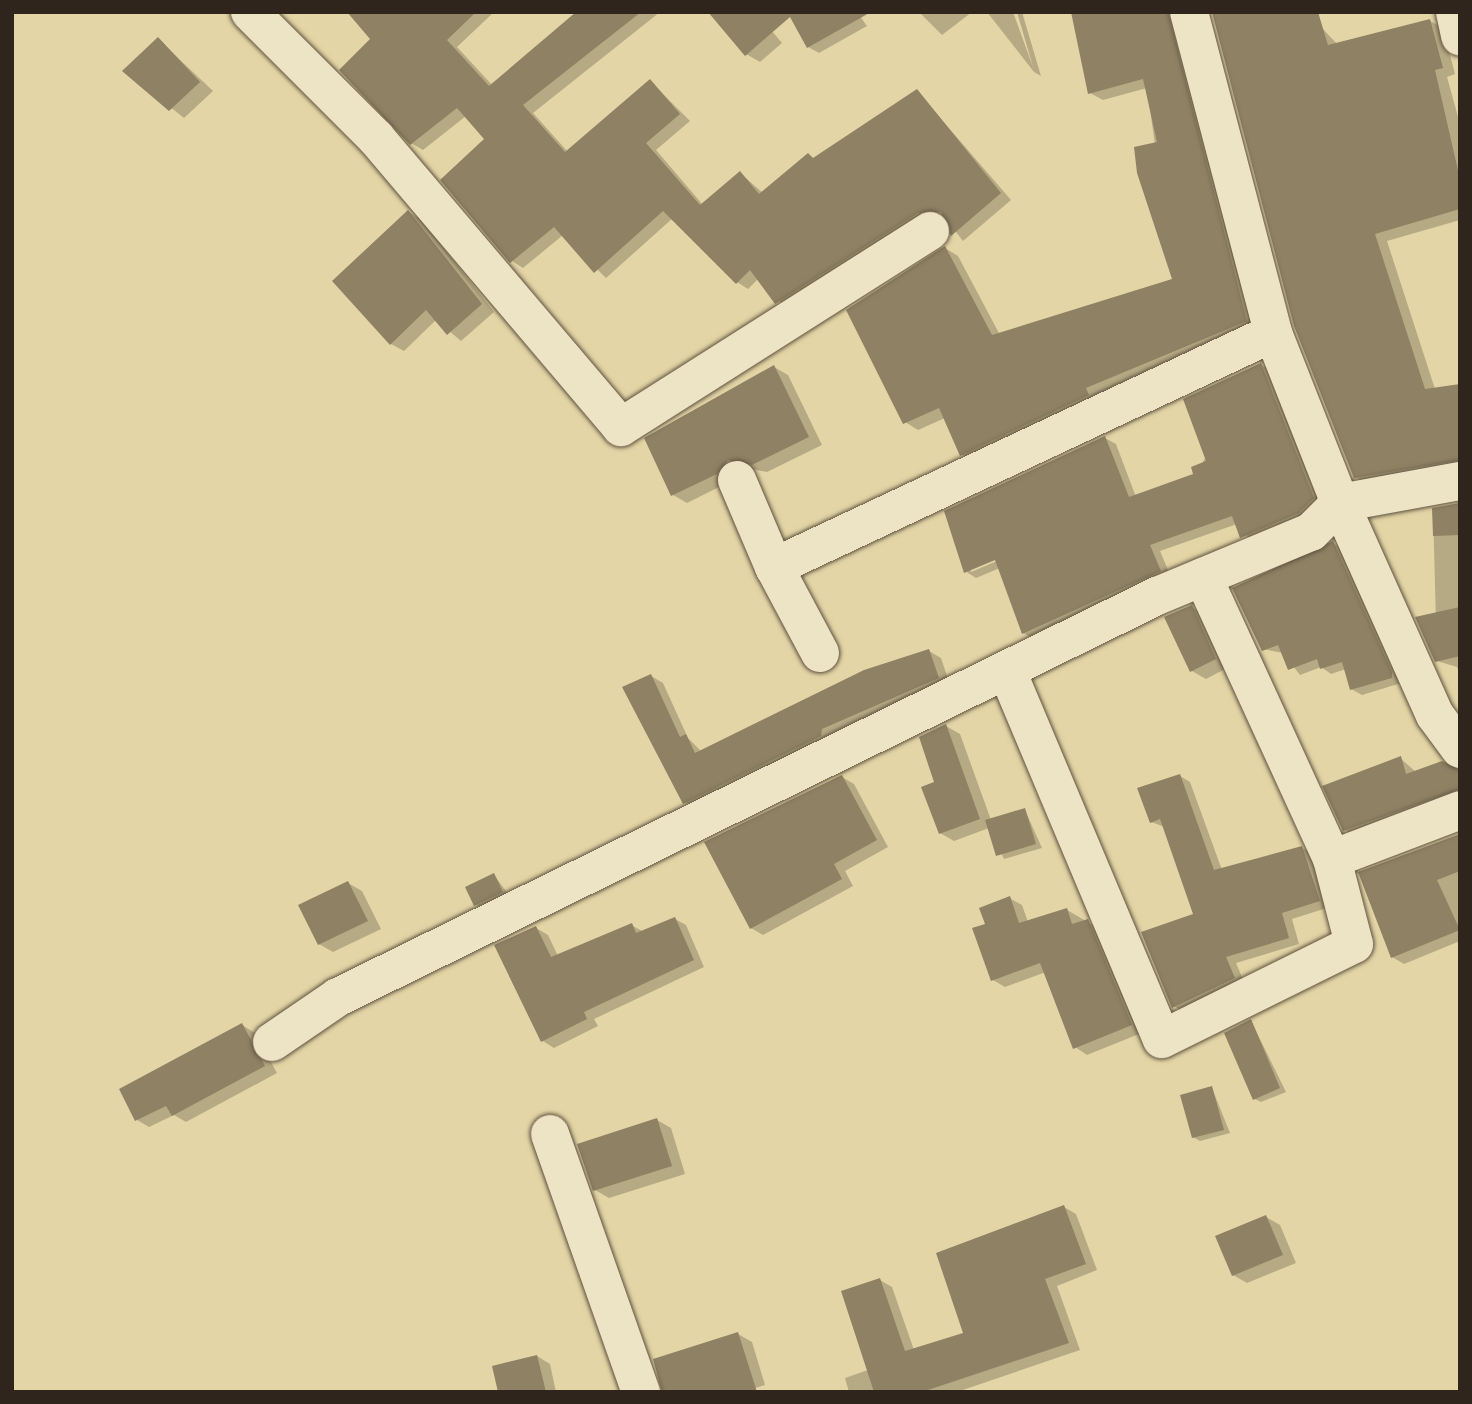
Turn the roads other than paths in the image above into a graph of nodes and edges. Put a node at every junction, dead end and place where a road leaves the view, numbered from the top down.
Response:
1 (250, 12) edge
2 (1189, 12) edge
3 (1455, 12) edge
4 (1460, 36) edge
5 (930, 230) dead end
6 (1273, 333) junction
7 (737, 480) dead end
8 (1460, 481) edge
9 (1340, 503) junction
10 (774, 567) junction
11 (1203, 577) junction
12 (820, 653) dead end
13 (1007, 671) junction
14 (1460, 749) edge
15 (1460, 810) edge
16 (1332, 859) junction
17 (272, 1042) dead end
18 (550, 1134) dead end
19 (640, 1392) edge

1 - 5 street
2 - 6 street
3 - 4 street
6 - 9 street
6 - 10 street
7 - 10 street
8 - 9 street
9 - 11 street
9 - 14 street
10 - 12 street
11 - 13 street
11 - 16 street
13 - 16 street
13 - 17 street
15 - 16 street
18 - 19 street

